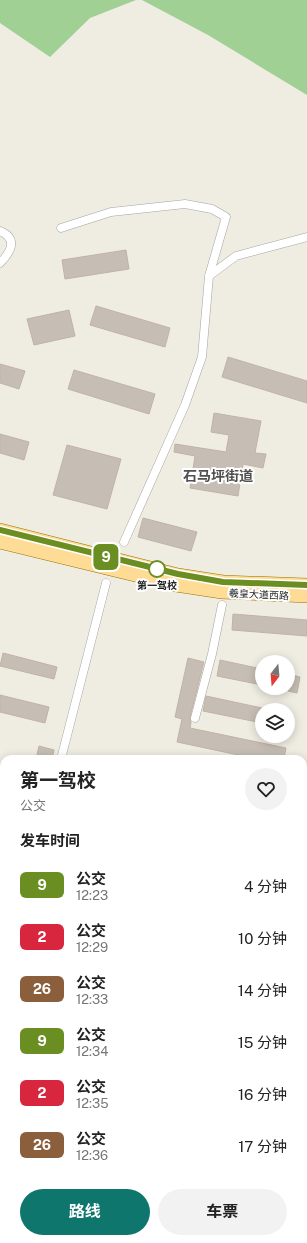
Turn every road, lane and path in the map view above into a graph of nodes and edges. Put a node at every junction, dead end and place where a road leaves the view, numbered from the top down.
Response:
1 (61, 228) dead end
2 (0, 231) edge
3 (307, 237) edge
4 (0, 263) edge
5 (209, 276) junction
6 (0, 530) edge
7 (0, 542) edge
8 (124, 542) dead end
9 (106, 583) dead end
10 (307, 585) edge
11 (307, 596) edge
12 (222, 605) dead end
13 (195, 718) dead end
14 (62, 755) edge

1 - 5 street
2 - 4 street
3 - 5 street
5 - 8 street
6 - 10 main road, 羲皇大道西路
7 - 11 main road, 羲皇大道西路
9 - 14 street
12 - 13 street

